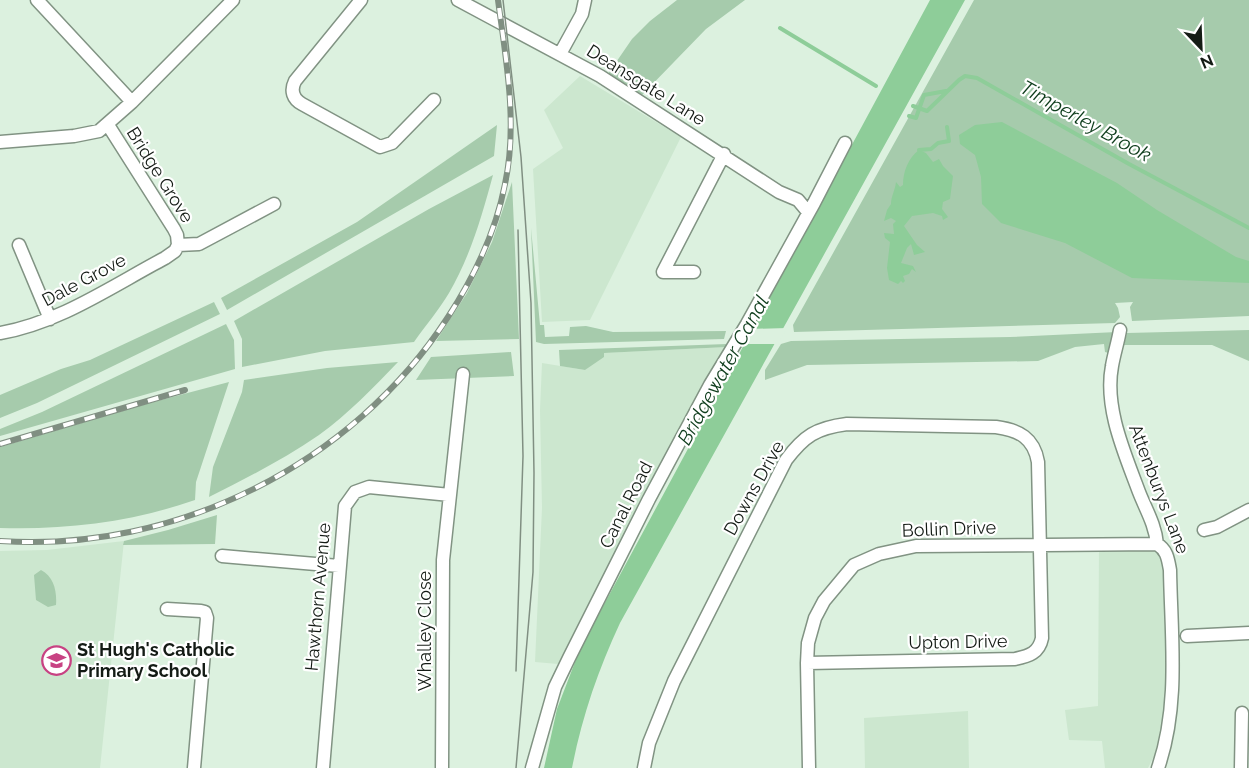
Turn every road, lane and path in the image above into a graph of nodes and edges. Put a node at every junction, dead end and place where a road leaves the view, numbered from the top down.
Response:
1 (37, 0) edge
2 (232, 0) edge
3 (361, 0) edge
4 (458, 0) edge
5 (585, 0) edge
6 (560, 54) junction
7 (434, 100) dead end
8 (132, 102) junction
9 (108, 125) junction
10 (0, 142) edge
11 (845, 143) dead end
12 (724, 154) junction
13 (274, 204) dead end
14 (808, 212) junction
15 (20, 244) dead end
16 (178, 245) junction
17 (694, 272) dead end
18 (50, 319) junction
19 (1120, 330) dead end
20 (0, 333) edge
21 (463, 375) dead end
22 (450, 495) junction
23 (1249, 510) edge
24 (1204, 530) dead end
25 (1157, 544) junction
26 (1041, 545) junction
27 (222, 556) dead end
28 (339, 566) junction
29 (167, 609) dead end
30 (1249, 633) edge
31 (1187, 636) dead end
32 (807, 663) junction
33 (1242, 713) dead end
34 (194, 768) edge
35 (323, 768) edge
36 (442, 768) edge
37 (532, 768) edge
38 (644, 768) edge
39 (809, 768) edge
40 (1158, 768) edge
41 (1241, 768) edge

1 - 8 street
2 - 8 street
3 - 7 street
4 - 6 street, Deansgate Lane
5 - 6 street
6 - 12 street, Deansgate Lane
8 - 9 street
9 - 10 street
9 - 16 street, Bridge Grove
11 - 14 street, Canal Road
12 - 14 street, Deansgate Lane
12 - 17 street
13 - 16 street
14 - 37 street, Canal Road
15 - 18 street
16 - 18 street, Dale Grove
18 - 20 street, Dale Grove
19 - 25 street, Attenburys Lane
21 - 22 street, Whalley Close
22 - 28 street, Hawthorn Avenue
22 - 36 street, Whalley Close
23 - 24 street
25 - 26 street, Bollin Drive
25 - 40 street, Attenburys Lane
26 - 32 street, Bollin Drive
26 - 32 street, Upton Drive
26 - 38 street, Downs Drive
27 - 28 street
28 - 35 street, Hawthorn Avenue
29 - 34 street
30 - 31 street
32 - 39 street, Bollin Drive
33 - 41 street

